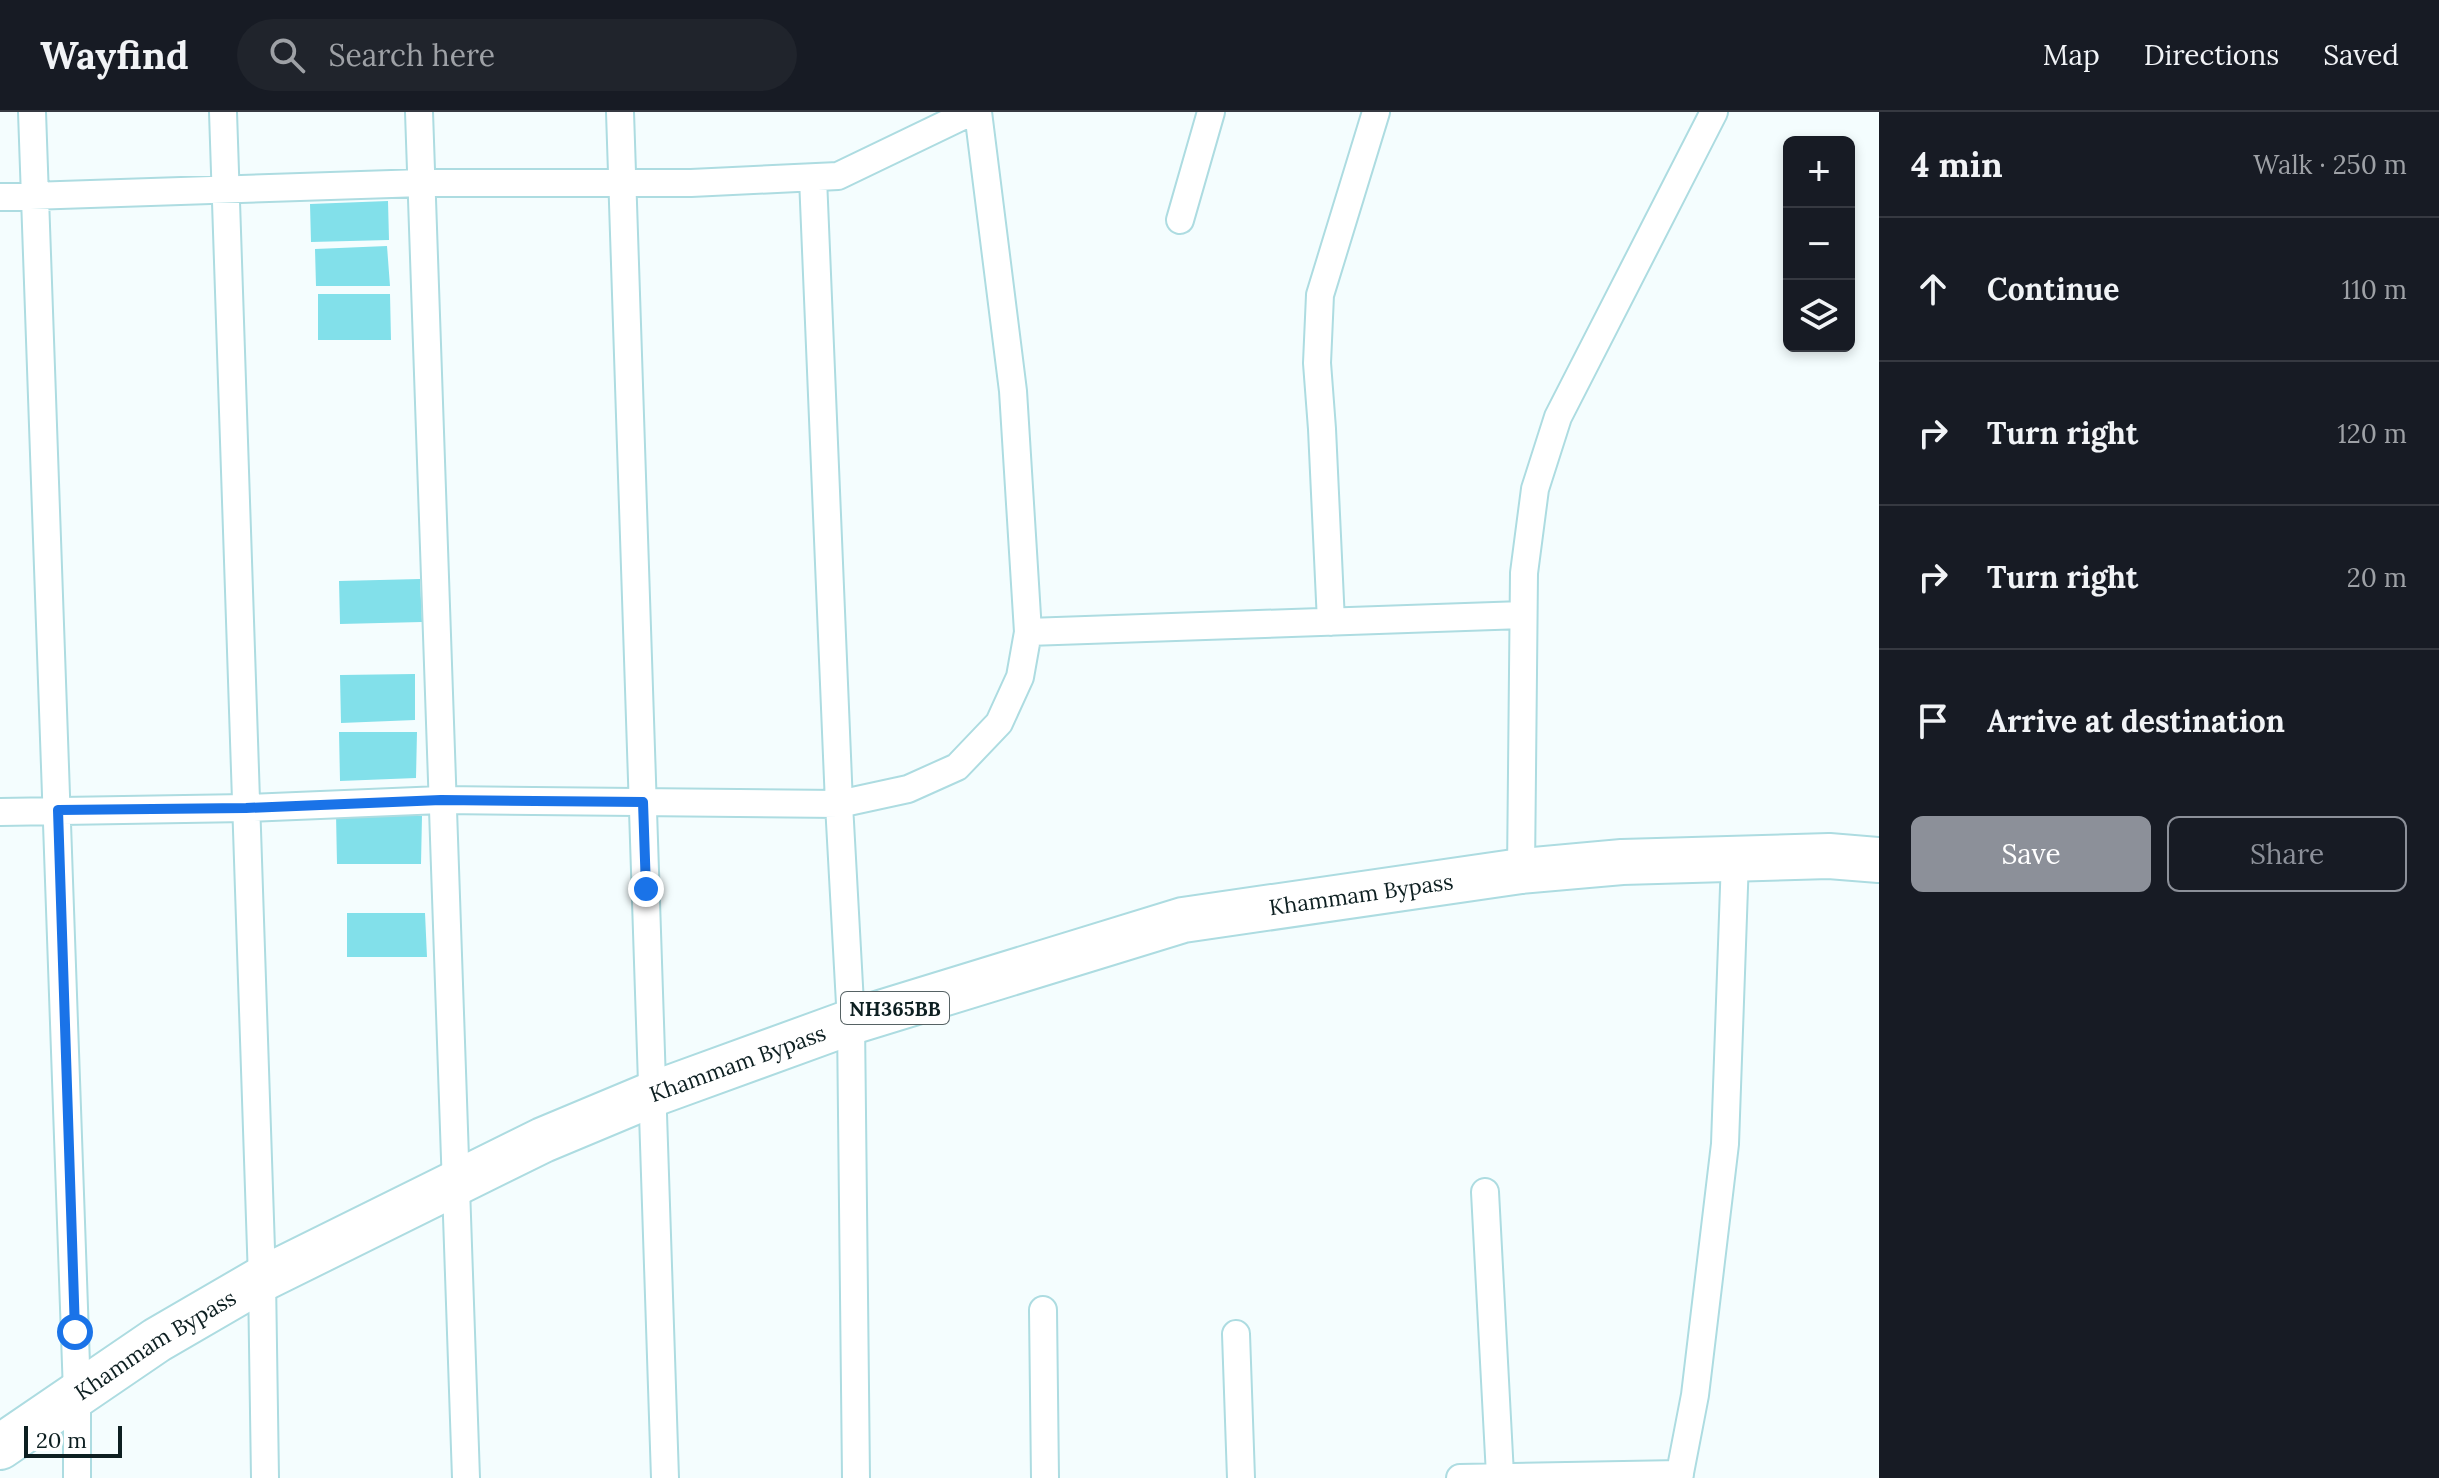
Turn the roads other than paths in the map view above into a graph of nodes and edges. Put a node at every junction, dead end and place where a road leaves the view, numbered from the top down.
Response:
1 (32, 112) edge
2 (223, 112) edge
3 (419, 112) edge
4 (620, 112) edge
5 (971, 112) edge
6 (978, 112) edge
7 (1211, 112) edge
8 (1376, 112) edge
9 (1714, 112) edge
10 (813, 178) junction
11 (422, 183) junction
12 (622, 183) junction
13 (225, 189) junction
14 (35, 195) junction
15 (0, 197) edge
16 (1180, 220) dead end
17 (1523, 615) junction
18 (1331, 622) junction
19 (1028, 632) junction
20 (441, 800) junction
21 (643, 802) junction
22 (839, 804) junction
23 (246, 808) junction
24 (58, 810) junction
25 (0, 812) edge
26 (1735, 859) junction
27 (1879, 860) edge
28 (1521, 871) junction
29 (851, 1022) junction
30 (653, 1094) junction
31 (456, 1182) junction
32 (1485, 1192) dead end
33 (262, 1279) junction
34 (1043, 1310) dead end
35 (1236, 1334) dead end
36 (77, 1393) junction
37 (0, 1447) edge
38 (1500, 1475) junction
39 (1680, 1476) edge
40 (77, 1478) edge
41 (265, 1478) edge
42 (466, 1478) edge
43 (665, 1478) edge
44 (856, 1478) edge
45 (1045, 1478) edge
46 (1241, 1478) edge
47 (1460, 1478) edge

1 - 14 street
2 - 13 street
3 - 11 street
4 - 12 street
5 - 10 street
6 - 19 street
7 - 16 street
8 - 18 street
9 - 17 street
10 - 12 street
10 - 22 street
11 - 12 street
11 - 13 street
11 - 20 street
12 - 21 street
13 - 14 street
13 - 23 street
14 - 15 street
14 - 24 street
17 - 18 street
17 - 28 street
18 - 19 street
19 - 22 street
20 - 21 street
20 - 23 street
20 - 31 street
21 - 22 street
21 - 30 street
22 - 29 street
23 - 24 street
23 - 33 street
24 - 25 street
24 - 36 street
26 - 27 highway, Khammam Bypass / NH365BB
26 - 28 highway, Khammam Bypass / NH365BB
26 - 39 street
28 - 29 highway, Khammam Bypass / NH365BB
29 - 30 highway, Khammam Bypass / NH365BB
29 - 44 street
30 - 31 highway, Khammam Bypass / NH365BB
30 - 43 street
31 - 33 highway, Khammam Bypass / NH365BB
31 - 42 street
32 - 38 street
33 - 36 highway, Khammam Bypass / NH365BB
33 - 41 street
34 - 45 street
35 - 46 street
36 - 37 highway, Khammam Bypass / NH365BB
36 - 40 street
38 - 39 street
38 - 47 street

